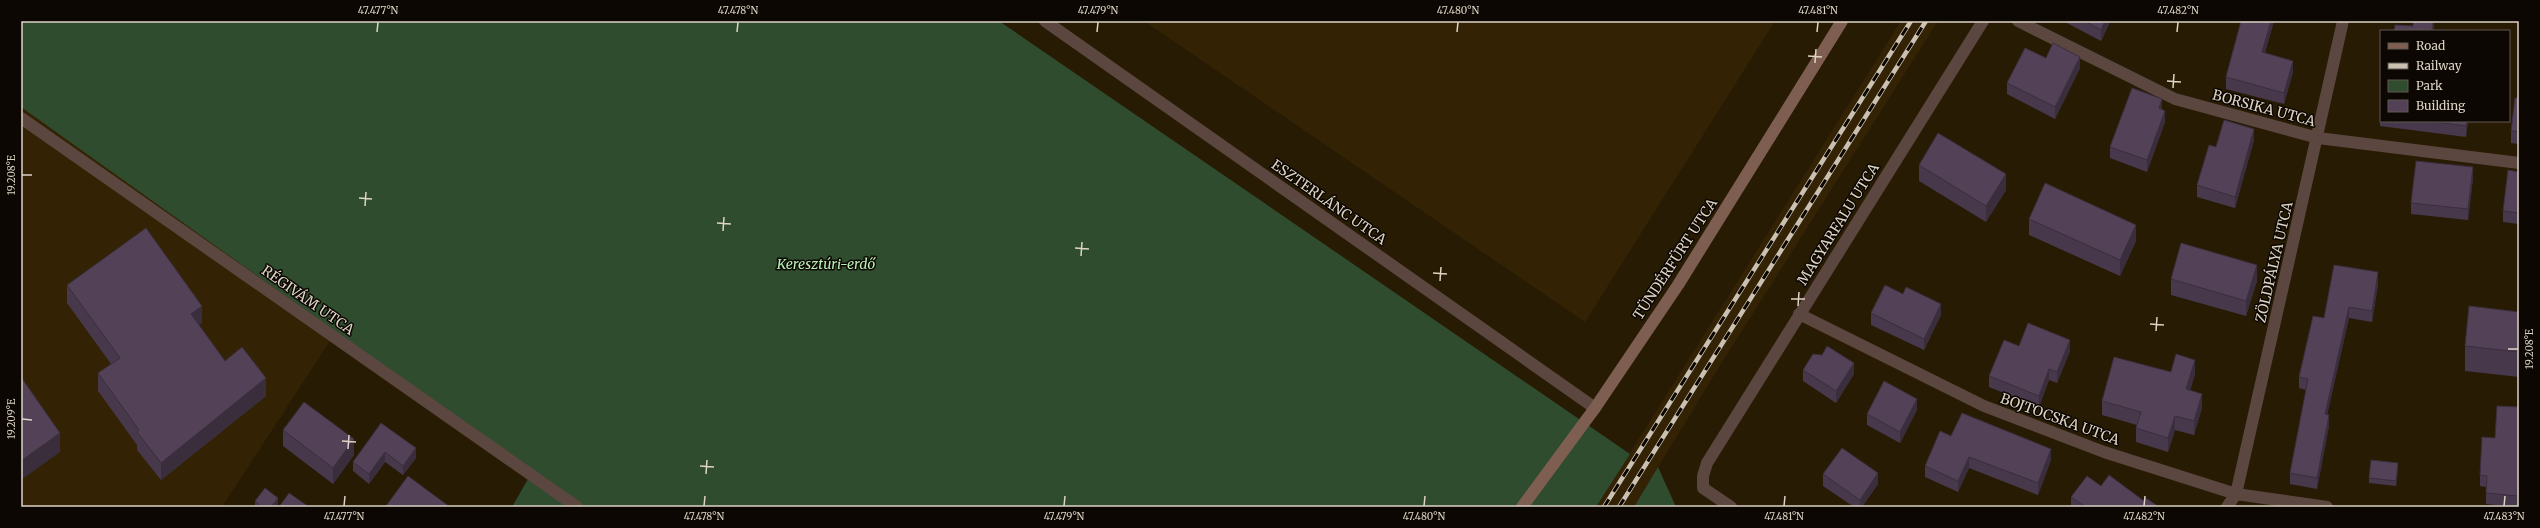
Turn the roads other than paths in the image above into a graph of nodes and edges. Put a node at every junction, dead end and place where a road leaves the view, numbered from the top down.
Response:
1 (1045, 21) edge
2 (1842, 21) edge
3 (1983, 21) edge
4 (2018, 21) edge
5 (2343, 21) edge
6 (21, 118) edge
7 (2318, 138) junction
8 (2519, 163) edge
9 (1799, 314) junction
10 (1595, 408) junction
11 (2236, 494) junction
12 (2301, 505) edge
13 (577, 507) edge
14 (1522, 507) edge
15 (1731, 507) edge
16 (2227, 507) edge
17 (2327, 507) edge

1 - 10 street, ESZTERLÁNC UTCA
2 - 10 street, TÜNDÉRFÜRT UTCA
3 - 9 street, MAGYARFALU UTCA
4 - 7 street, BORSIKA UTCA
5 - 7 street, ZÖLDPÁLYA UTCA
6 - 13 street, RÉGIVÁM UTCA
7 - 8 street, BORSIKA UTCA
7 - 11 street, ZÖLDPÁLYA UTCA
9 - 11 street, BOJTOCSKA UTCA
9 - 15 street, MAGYARFALU UTCA
10 - 14 street, TÜNDÉRFÜRT UTCA
11 - 12 street, BOJTOCSKA UTCA
11 - 16 street, ZÖLDPÁLYA UTCA
12 - 17 street, BOJTOCSKA UTCA

